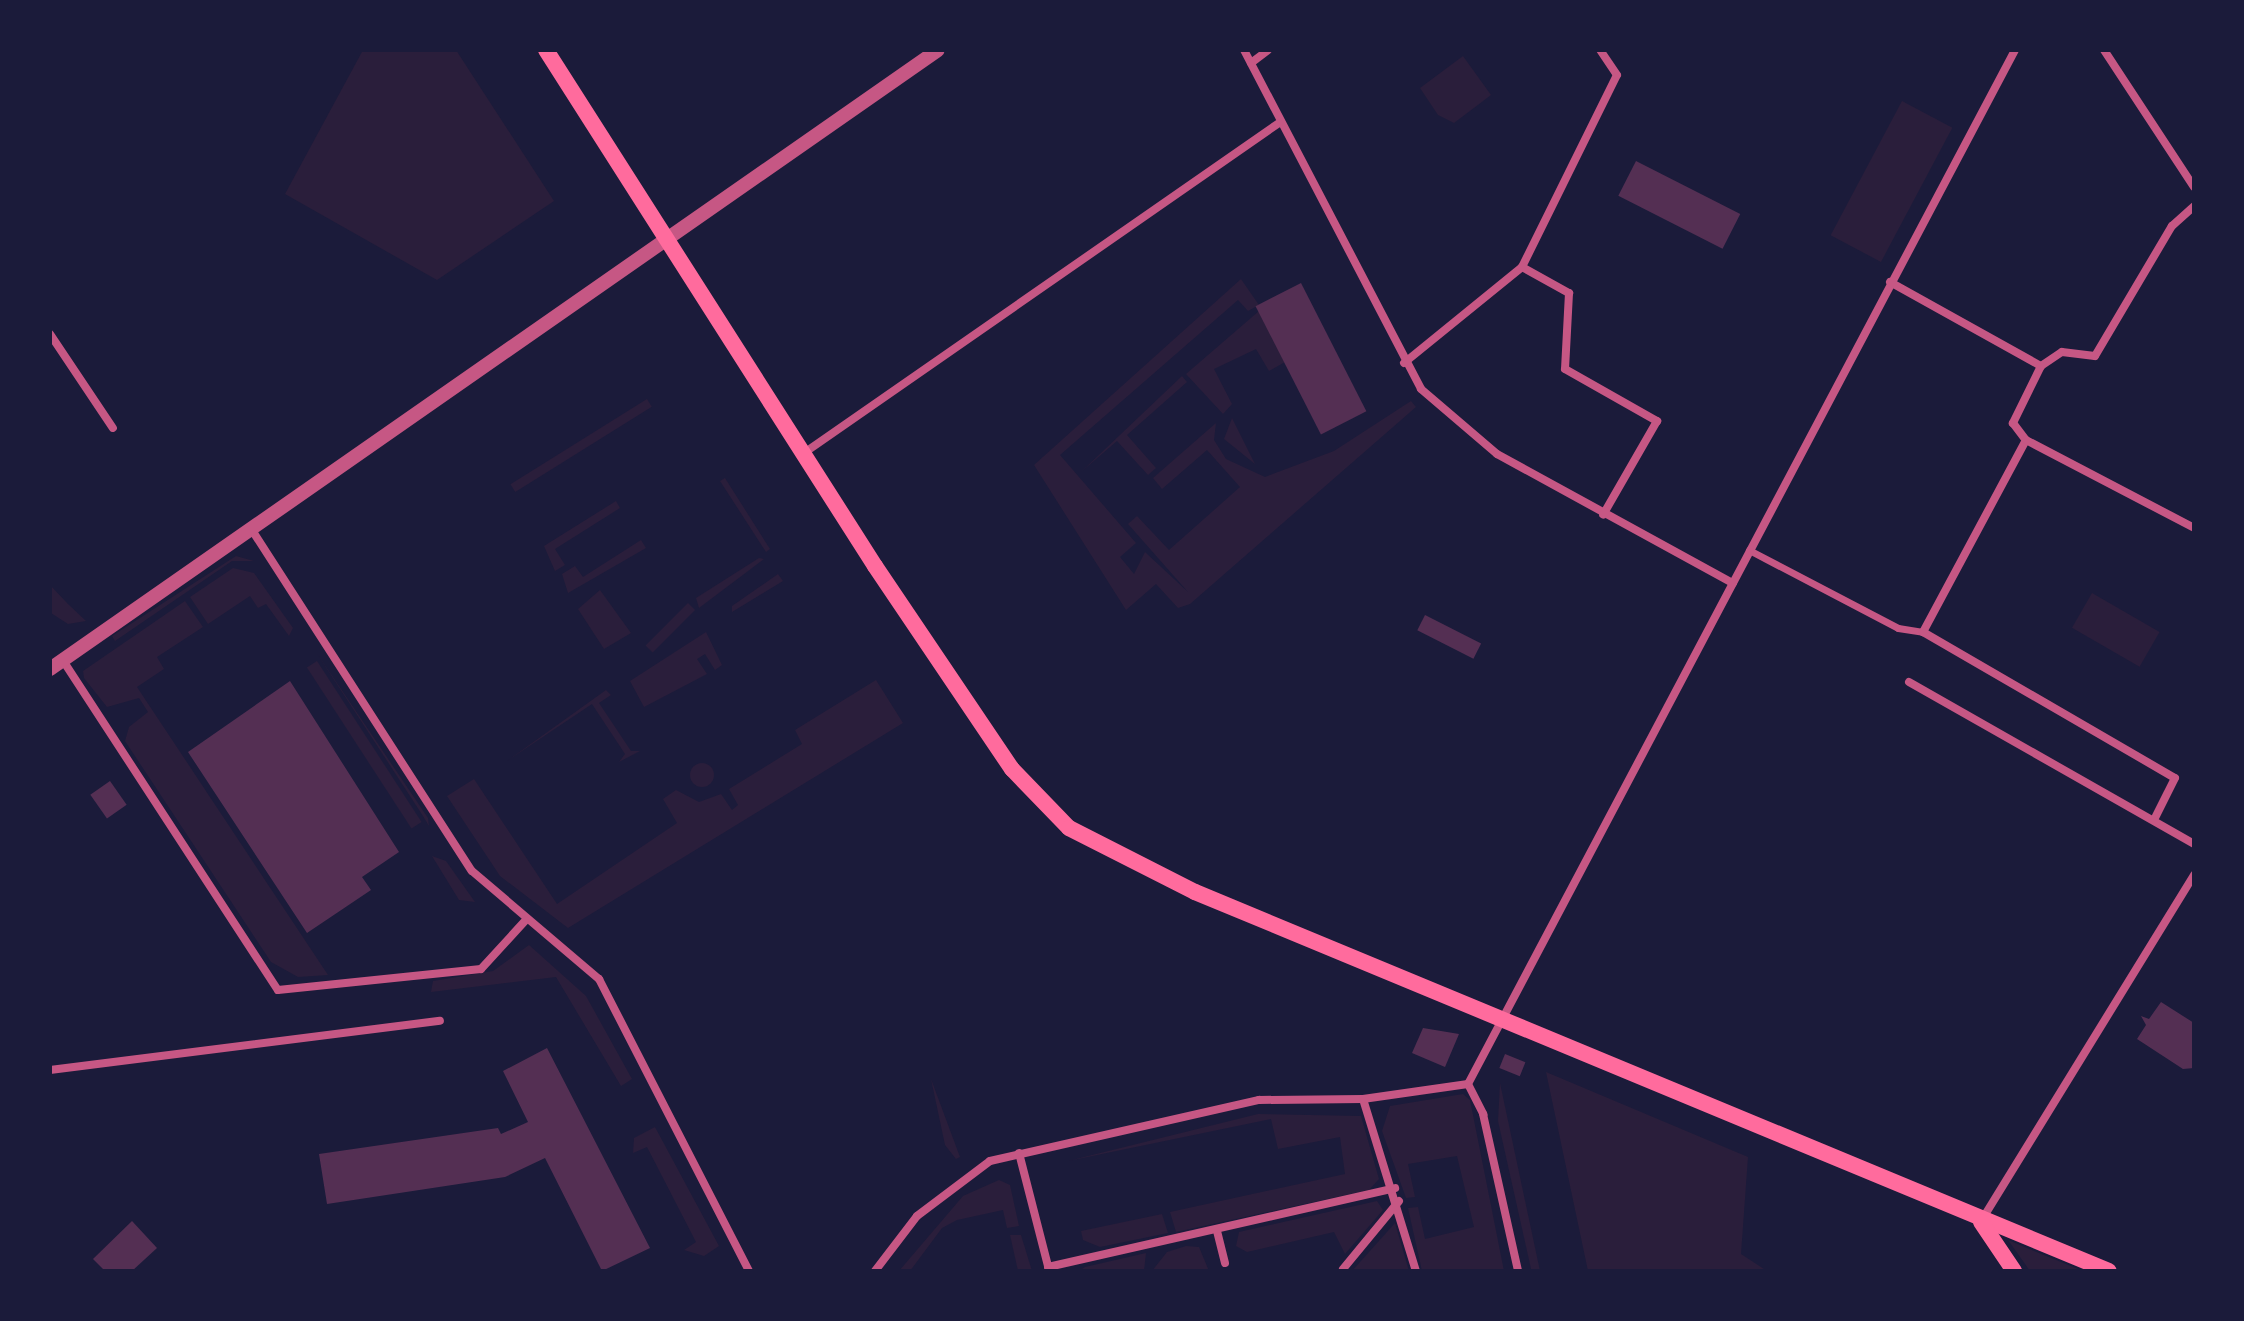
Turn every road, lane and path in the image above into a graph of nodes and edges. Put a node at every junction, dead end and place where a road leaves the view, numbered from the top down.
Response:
1 (546, 50) edge
2 (938, 50) edge
3 (1244, 50) edge
4 (1268, 50) edge
5 (1600, 50) edge
6 (2015, 50) edge
7 (2104, 50) edge
8 (1251, 63) junction
9 (1279, 123) junction
10 (2194, 187) edge
11 (2194, 206) edge
12 (666, 238) junction
13 (1522, 267) junction
14 (1890, 282) junction
15 (50, 334) edge
16 (1404, 363) junction
17 (2041, 366) junction
18 (113, 428) dead end
19 (2026, 440) junction
20 (803, 454) junction
21 (1603, 515) junction
22 (250, 527) junction
23 (2194, 528) edge
24 (1749, 550) junction
25 (1733, 583) junction
26 (1923, 632) junction
27 (62, 659) junction
28 (50, 669) edge
29 (1909, 682) dead end
30 (2154, 820) junction
31 (2194, 844) edge
32 (2194, 875) edge
33 (525, 921) junction
34 (1498, 1019) junction
35 (440, 1021) dead end
36 (50, 1070) edge
37 (1468, 1084) junction
38 (1363, 1099) junction
39 (1019, 1153) junction
40 (1395, 1188) junction
41 (1399, 1201) junction
42 (1981, 1222) junction
43 (1217, 1231) junction
44 (1225, 1263) dead end
45 (1049, 1269) edge
46 (1343, 1269) edge
47 (749, 1271) edge
48 (875, 1271) edge
49 (1416, 1271) edge
50 (1518, 1271) edge
51 (2014, 1271) edge
52 (2109, 1271) edge

1 - 12 main road
2 - 12 street
3 - 8 street
4 - 8 street
5 - 13 street
6 - 14 street
7 - 10 street
8 - 9 street
9 - 16 street
9 - 20 street
11 - 17 street
12 - 20 main road
12 - 22 street
13 - 16 street
13 - 21 street
14 - 17 street
14 - 24 street
15 - 18 street
16 - 21 street
17 - 19 street
19 - 23 street
19 - 26 street
20 - 34 main road
21 - 25 street
22 - 27 street
22 - 33 street
24 - 25 street
24 - 26 street
25 - 34 street
26 - 30 street
27 - 28 street
27 - 33 street
29 - 30 street
30 - 31 street
32 - 42 street
33 - 47 street
34 - 37 street
34 - 42 main road
35 - 36 street
37 - 38 street
37 - 50 street
38 - 39 street
38 - 40 street
39 - 45 street
39 - 48 street
40 - 41 street
40 - 43 street
41 - 46 street
41 - 49 street
42 - 51 main road
42 - 52 main road
43 - 44 street
43 - 45 street

